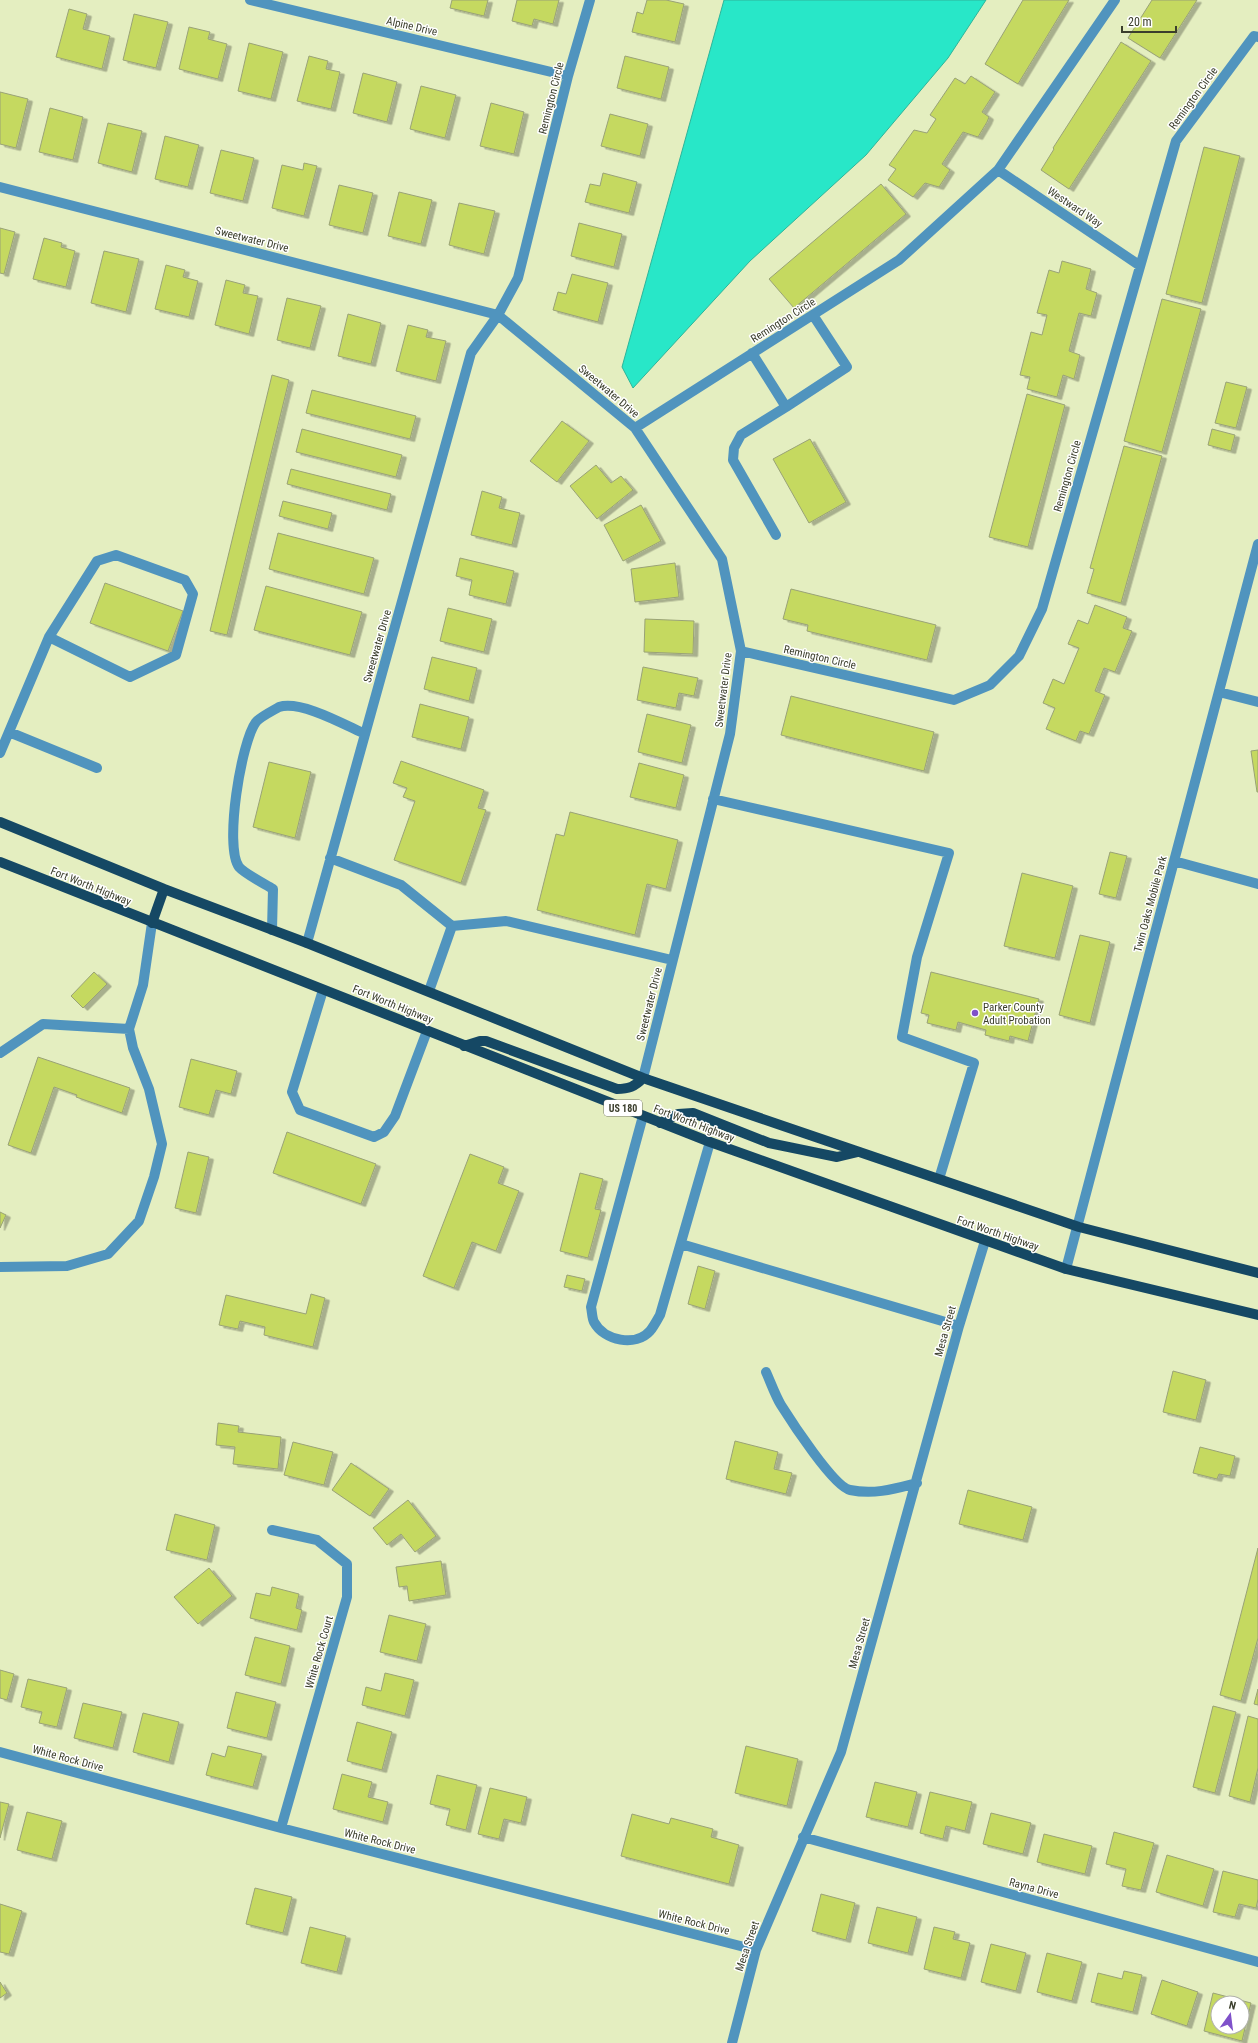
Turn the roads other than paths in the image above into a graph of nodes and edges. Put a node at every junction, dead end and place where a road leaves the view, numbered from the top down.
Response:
1 (250, 0) edge
2 (590, 0) edge
3 (1115, 0) edge
4 (1258, 37) edge
5 (568, 76) junction
6 (998, 170) junction
7 (0, 187) edge
8 (1139, 265) junction
9 (498, 315) junction
10 (813, 315) junction
11 (752, 353) junction
12 (786, 407) junction
13 (635, 428) junction
14 (776, 535) dead end
15 (1258, 544) edge
16 (49, 637) junction
17 (740, 651) junction
18 (1219, 692) junction
19 (1258, 702) edge
20 (9, 732) junction
21 (365, 734) junction
22 (0, 754) edge
23 (97, 768) dead end
24 (713, 799) junction
25 (0, 822) edge
26 (330, 858) junction
27 (1174, 861) junction
28 (0, 862) edge
29 (1258, 884) edge
30 (164, 889) junction
31 (152, 922) junction
32 (452, 926) junction
33 (272, 930) junction
34 (307, 943) junction
35 (672, 960) junction
36 (323, 990) junction
37 (429, 991) junction
38 (130, 1030) junction
39 (427, 1031) junction
40 (464, 1046) junction
41 (0, 1053) edge
42 (643, 1078) junction
43 (643, 1116) junction
44 (660, 1123) junction
45 (710, 1142) junction
46 (858, 1152) junction
47 (939, 1179) junction
48 (1078, 1227) junction
49 (985, 1241) junction
50 (681, 1244) junction
51 (0, 1267) edge
52 (1066, 1269) junction
53 (1258, 1273) edge
54 (1258, 1315) edge
55 (959, 1326) junction
56 (766, 1372) dead end
57 (917, 1483) junction
58 (272, 1530) dead end
59 (0, 1752) edge
60 (281, 1828) junction
61 (803, 1838) junction
62 (756, 1950) junction
63 (1258, 1962) edge
64 (732, 2043) edge

1 - 5 street, Alpine Drive
2 - 5 street, Remington Circle
3 - 6 street, Remington Circle
4 - 8 street, Remington Circle
5 - 9 street, Remington Circle
6 - 8 street, Westward Way
6 - 10 street, Remington Circle
7 - 9 street, Sweetwater Drive
8 - 17 street, Remington Circle
9 - 13 street, Sweetwater Drive
9 - 21 street, Sweetwater Drive
10 - 11 street, Remington Circle
10 - 12 street
11 - 12 street
11 - 13 street, Remington Circle
12 - 14 street
13 - 17 street, Sweetwater Drive
15 - 18 street, Twin Oaks Mobile Park
16 - 16 street
16 - 20 street
17 - 24 street, Sweetwater Drive
18 - 19 street
18 - 27 street, Twin Oaks Mobile Park
20 - 22 street
20 - 23 street
21 - 26 street, Sweetwater Drive
21 - 33 street
24 - 35 street, Sweetwater Drive
24 - 47 street
25 - 30 main road
26 - 32 street
26 - 34 street, Sweetwater Drive
27 - 29 street
27 - 48 street, Twin Oaks Mobile Park
28 - 31 main road, Fort Worth Highway / US 180
30 - 31 main road
30 - 33 main road
31 - 36 main road, Fort Worth Highway / US 180
31 - 38 street
32 - 35 street
32 - 37 street
33 - 34 main road
34 - 37 main road
35 - 42 street, Sweetwater Drive
36 - 39 main road, Fort Worth Highway / US 180
36 - 39 street
37 - 42 main road
38 - 41 street
38 - 51 street
39 - 40 main road, Fort Worth Highway / US 180
40 - 42 main road
40 - 43 main road, Fort Worth Highway / US 180
42 - 46 main road
43 - 44 main road, Fort Worth Highway / US 180
43 - 50 street
44 - 45 main road, Fort Worth Highway / US 180
44 - 46 main road
45 - 49 main road, Fort Worth Highway / US 180
45 - 50 street
46 - 47 main road
47 - 48 main road
48 - 52 street, Twin Oaks Mobile Park
48 - 53 main road
49 - 52 main road, Fort Worth Highway / US 180
49 - 55 street, Mesa Street
50 - 55 street
52 - 54 main road, Fort Worth Highway / US 180
55 - 57 street, Mesa Street
56 - 57 street
57 - 61 street, Mesa Street
58 - 60 street, White Rock Court
59 - 60 street, White Rock Drive
60 - 62 street, White Rock Drive
61 - 62 street, Mesa Street
61 - 63 street, Rayna Drive
62 - 64 street, Mesa Street

